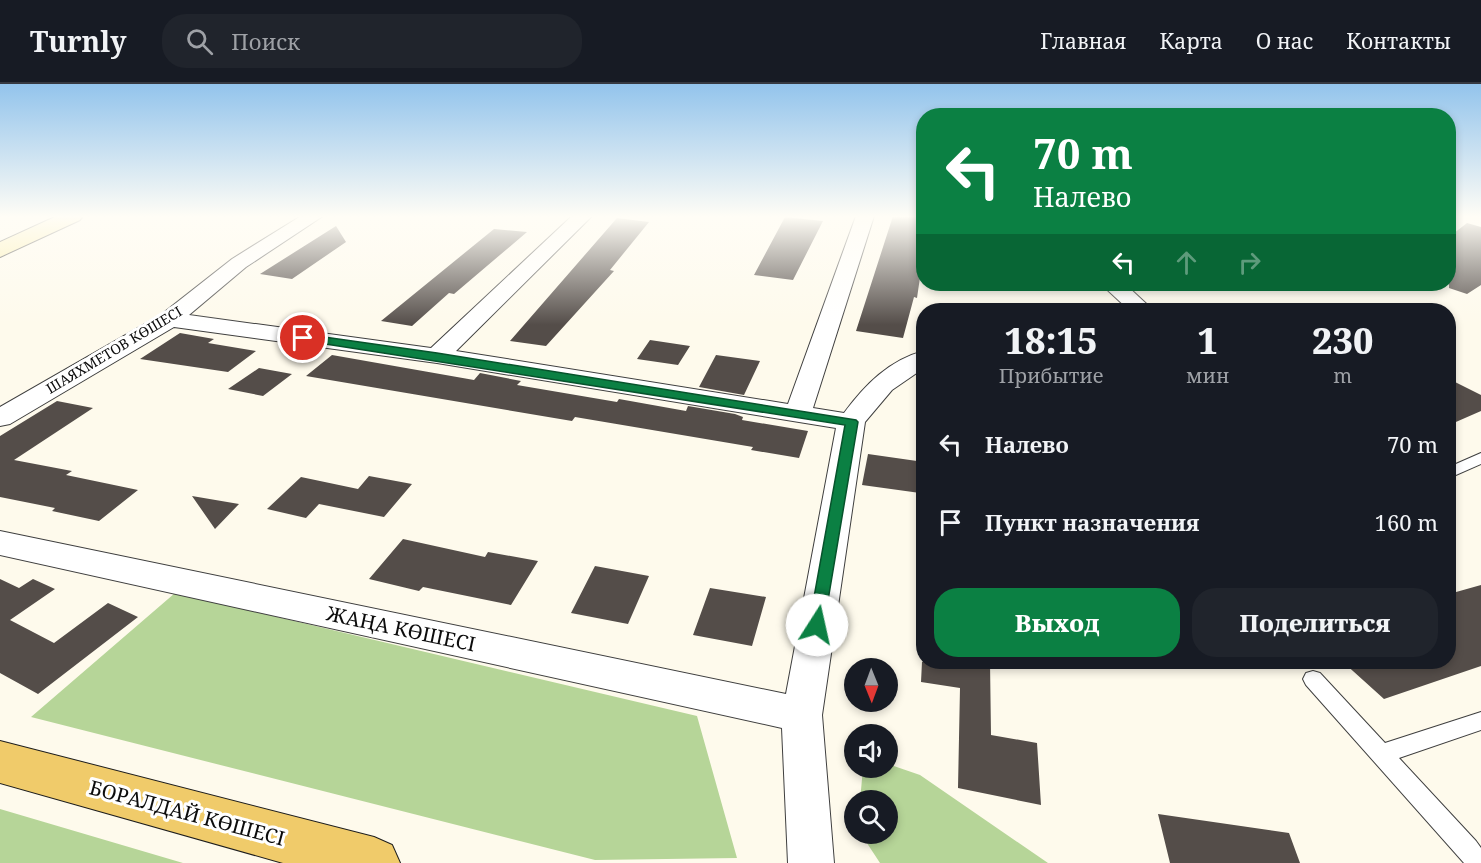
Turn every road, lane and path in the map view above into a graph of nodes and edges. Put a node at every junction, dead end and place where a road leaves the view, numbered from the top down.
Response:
1 (256, 252) edge
2 (545, 252) edge
3 (853, 252) edge
4 (1120, 291) edge
5 (1134, 303) edge
6 (170, 319) junction
7 (437, 356) junction
8 (916, 362) edge
9 (798, 412) junction
10 (0, 418) edge
11 (851, 422) junction
12 (1481, 458) edge
13 (1456, 470) edge
14 (0, 543) edge
15 (1313, 680) dead end
16 (802, 715) junction
17 (1481, 721) edge
18 (1382, 754) junction
19 (0, 762) edge
20 (374, 863) edge
21 (811, 863) edge
22 (1477, 863) edge

1 - 6 street, ШАЯХМЕТОВ КӨШЕСІ
2 - 7 street
3 - 9 street
4 - 5 street
6 - 7 street
6 - 10 street, ШАЯХМЕТОВ КӨШЕСІ
7 - 9 street
8 - 11 street
9 - 11 street
11 - 16 street
12 - 13 lane
14 - 16 street, ЖАҢА КӨШЕСІ
15 - 18 lane
16 - 21 street
17 - 18 lane
18 - 22 lane
19 - 20 main road, БОРАЛДАЙ КӨШЕСІ

